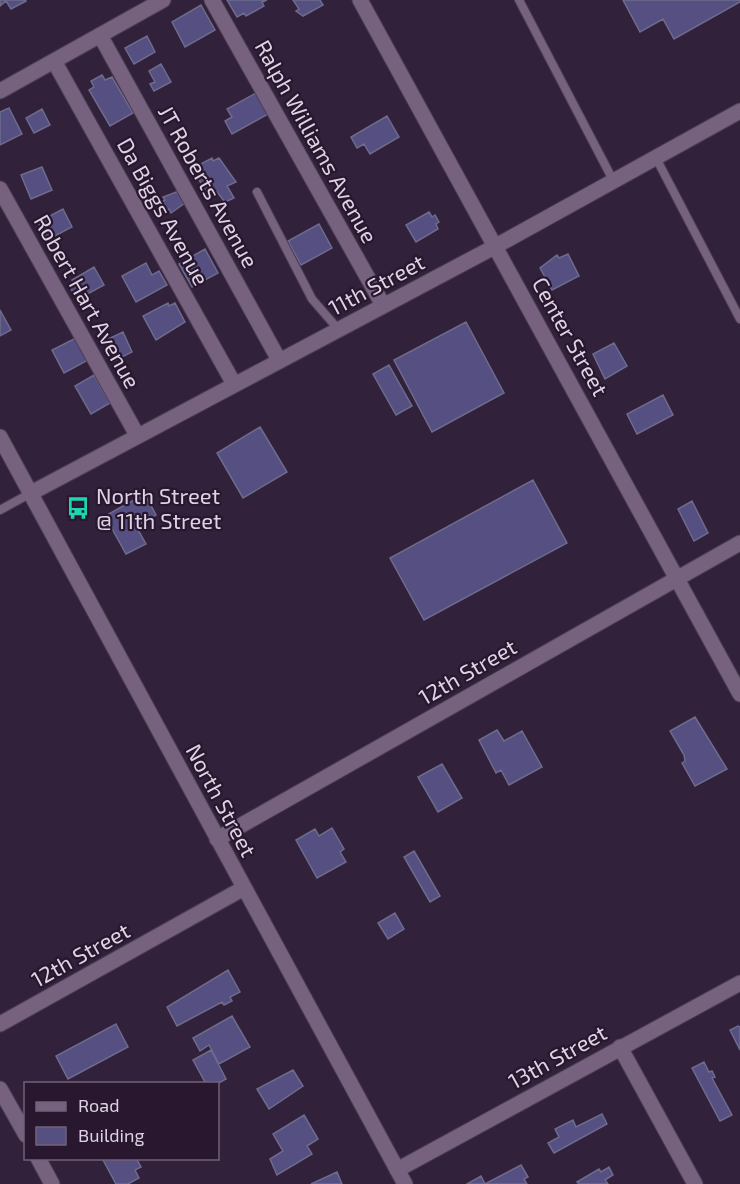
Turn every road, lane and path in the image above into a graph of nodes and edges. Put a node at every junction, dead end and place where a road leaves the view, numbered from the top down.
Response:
1 (163, 0) edge
2 (212, 0) edge
3 (360, 0) edge
4 (519, 0) edge
5 (100, 35) junction
6 (54, 60) junction
7 (0, 91) edge
8 (740, 111) edge
9 (656, 158) junction
10 (614, 182) junction
11 (0, 189) edge
12 (257, 192) dead end
13 (496, 246) junction
14 (383, 305) junction
15 (740, 319) edge
16 (338, 329) junction
17 (279, 360) junction
18 (234, 384) junction
19 (136, 435) junction
20 (0, 437) edge
21 (31, 494) junction
22 (0, 510) edge
23 (740, 543) edge
24 (677, 577) junction
25 (740, 694) edge
26 (217, 839) junction
27 (244, 888) junction
28 (740, 983) edge
29 (0, 1024) edge
30 (620, 1047) junction
31 (0, 1089) edge
32 (24, 1131) edge
33 (39, 1160) edge
34 (397, 1170) junction
35 (52, 1184) edge
36 (405, 1184) edge
37 (695, 1184) edge

1 - 5 street
2 - 14 street, Ralph Williams Avenue
3 - 13 street, Center Street
4 - 10 lane
5 - 6 street
5 - 17 street, JT Roberts Avenue
6 - 7 street
6 - 18 street, Da Biggs Avenue
8 - 9 street, 11th Street
9 - 10 street, 11th Street
9 - 15 lane
10 - 13 street, 11th Street
11 - 19 street, Robert Hart Avenue
12 - 16 lane
13 - 14 street, 11th Street
13 - 24 street, Center Street
14 - 16 street, 11th Street
16 - 17 street, 11th Street
17 - 18 street, 11th Street
18 - 19 street, 11th Street
19 - 21 street, 11th Street
20 - 21 street, North Street
21 - 22 lane
21 - 26 street, North Street
23 - 24 street, 12th Street
24 - 25 street, Center Street
24 - 26 street, 12th Street
26 - 27 street, North Street
27 - 29 street, 12th Street
27 - 34 street, North Street
28 - 30 street, 13th Street
30 - 34 street, 13th Street
30 - 37 street
31 - 32 street
33 - 35 street
34 - 36 street, North Street

